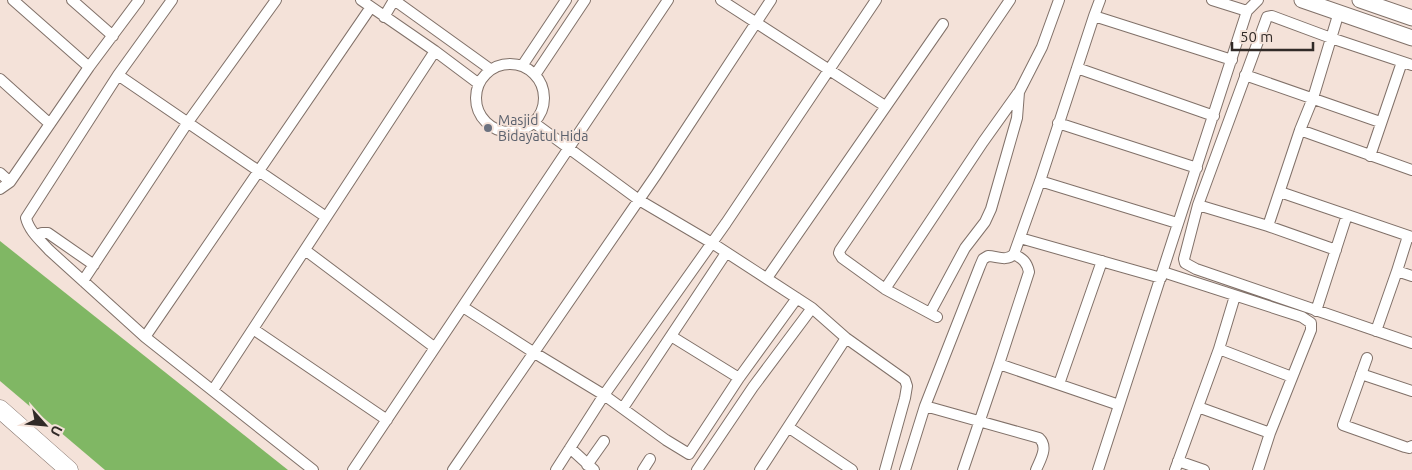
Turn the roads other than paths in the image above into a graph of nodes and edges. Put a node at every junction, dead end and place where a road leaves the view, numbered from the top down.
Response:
1 (13, 0) edge
2 (72, 0) edge
3 (139, 0) edge
4 (172, 0) edge
5 (276, 0) edge
6 (361, 0) edge
7 (394, 0) edge
8 (566, 0) edge
9 (585, 0) edge
10 (668, 0) edge
11 (721, 0) edge
12 (771, 0) edge
13 (876, 0) edge
14 (1010, 0) edge
15 (1100, 0) edge
16 (1212, 0) edge
17 (1258, 0) edge
18 (1302, 0) edge
19 (1360, 0) edge
20 (1056, 1) edge
21 (1247, 5) edge
22 (371, 7) junction
23 (1339, 12) junction
24 (1094, 16) junction
25 (384, 17) junction
26 (1412, 18) edge
27 (756, 23) junction
28 (943, 24) dead end
29 (114, 36) junction
30 (1331, 38) junction
31 (1412, 38) edge
32 (435, 51) junction
33 (1232, 60) junction
34 (1407, 63) edge
35 (522, 66) junction
36 (89, 67) junction
37 (1077, 68) junction
38 (490, 69) junction
39 (829, 69) junction
40 (118, 75) junction
41 (535, 75) junction
42 (1245, 75) junction
43 (0, 79) edge
44 (479, 84) junction
45 (1019, 92) junction
46 (1313, 98) junction
47 (885, 106) junction
48 (1214, 116) junction
49 (188, 122) junction
50 (533, 122) junction
51 (1380, 122) junction
52 (1058, 123) junction
53 (50, 124) junction
54 (1300, 130) junction
55 (569, 149) junction
56 (1370, 156) junction
57 (1197, 168) junction
58 (1412, 170) edge
59 (260, 171) junction
60 (0, 173) edge
61 (1040, 181) junction
62 (10, 182) junction
63 (0, 189) edge
64 (1280, 192) junction
65 (639, 200) junction
66 (1198, 206) junction
67 (1347, 215) junction
68 (326, 217) junction
69 (1177, 223) junction
70 (1268, 226) junction
71 (36, 235) junction
72 (1410, 236) edge
73 (1020, 238) junction
74 (712, 243) junction
75 (305, 250) junction
76 (1336, 250) junction
77 (726, 253) junction
78 (1014, 254) junction
79 (1102, 261) junction
80 (94, 265) junction
81 (1397, 270) junction
82 (1162, 275) junction
83 (1412, 276) edge
84 (767, 278) junction
85 (83, 281) junction
86 (885, 288) junction
87 (1235, 296) junction
88 (797, 298) junction
89 (463, 307) junction
90 (812, 308) junction
91 (1316, 311) junction
92 (253, 329) junction
93 (1376, 331) junction
94 (672, 336) junction
95 (145, 337) junction
96 (846, 338) junction
97 (1412, 343) edge
98 (434, 347) junction
99 (1219, 349) junction
100 (533, 352) junction
101 (1368, 358) dead end
102 (999, 364) junction
103 (1361, 374) junction
104 (1292, 377) junction
105 (739, 378) junction
106 (1059, 384) junction
107 (213, 390) junction
108 (1412, 391) edge
109 (604, 395) junction
110 (1119, 405) junction
111 (925, 406) junction
112 (1198, 407) junction
113 (623, 408) junction
114 (0, 410) edge
115 (387, 420) junction
116 (980, 422) junction
117 (788, 427) junction
118 (1270, 433) junction
119 (604, 441) dead end
120 (1412, 446) edge
121 (570, 448) junction
122 (650, 459) dead end
123 (1176, 466) edge
124 (590, 468) edge
125 (69, 470) edge
126 (313, 470) edge
127 (353, 470) edge
128 (453, 470) edge
129 (556, 470) edge
130 (643, 470) edge
131 (697, 470) edge
132 (760, 470) edge
133 (852, 470) edge
134 (885, 470) edge
135 (905, 470) edge
136 (963, 470) edge
137 (1036, 470) edge
138 (1098, 470) edge
139 (1204, 470) edge
140 (1258, 470) edge

1 - 36 street
2 - 29 street
3 - 29 street
4 - 40 street
5 - 49 street
6 - 22 street
7 - 25 street
7 - 38 street
8 - 35 street
9 - 41 street
10 - 55 street
11 - 27 street
12 - 27 street
13 - 39 street
14 - 86 street
15 - 24 street
16 - 21 street
17 - 21 street
18 - 23 main road
19 - 26 main road
20 - 45 street
21 - 33 street
22 - 25 street
22 - 59 street
23 - 30 street
23 - 31 main road
24 - 33 street
24 - 37 street
25 - 32 street
27 - 39 street
27 - 65 street
28 - 47 street
29 - 36 street
30 - 34 street
30 - 42 street
30 - 46 street
32 - 44 street
32 - 68 street
33 - 48 street
34 - 51 street
35 - 38 street
35 - 41 street
36 - 53 street
37 - 48 street
37 - 52 street
38 - 44 street
39 - 47 street
39 - 74 street
40 - 49 street
40 - 71 street
41 - 50 street
42 - 46 street
42 - 66 street
43 - 53 street
44 - 50 street
45 - 86 street
45 - 86 street
46 - 51 street
46 - 54 street
47 - 84 street
48 - 57 street
49 - 59 street
49 - 80 street
50 - 55 street
51 - 56 street
52 - 57 street
52 - 61 street
53 - 62 street
54 - 56 street
54 - 64 street
55 - 65 street
55 - 89 street
56 - 58 street
57 - 69 street
59 - 68 street
59 - 95 street
60 - 62 street
61 - 69 street
61 - 73 street
62 - 63 street
64 - 67 street
64 - 70 street
65 - 74 street
65 - 100 street
66 - 70 street
66 - 91 street
67 - 72 street
67 - 76 street
68 - 75 street
69 - 82 street
70 - 76 street
71 - 80 street
71 - 85 street
72 - 81 street
73 - 78 street
73 - 79 street
74 - 77 street
74 - 109 street
75 - 92 street
75 - 98 street
76 - 91 street
77 - 84 street
77 - 94 street
78 - 102 street
78 - 111 street
79 - 82 street
79 - 106 street
80 - 85 street
81 - 83 street
81 - 93 street
82 - 87 street
82 - 110 street
84 - 88 street
85 - 95 street
87 - 99 street
87 - 104 street
88 - 90 street
88 - 105 street
89 - 98 street
89 - 100 street
90 - 96 street
90 - 131 street
91 - 93 street
92 - 107 street
92 - 115 street
93 - 97 street
94 - 105 street
94 - 113 street
95 - 107 street
96 - 117 street
96 - 134 street
98 - 115 street
99 - 104 street
99 - 112 street
100 - 109 street
100 - 128 street
101 - 103 street
102 - 106 street
102 - 116 street
103 - 108 street
103 - 120 street
104 - 118 street
105 - 113 street
106 - 110 street
107 - 126 street
109 - 113 street
109 - 121 street
110 - 138 street
111 - 116 street
111 - 135 street
112 - 118 street
112 - 123 street
114 - 125 highway
115 - 127 street
116 - 136 street
116 - 137 street
117 - 132 street
117 - 133 street
118 - 140 street
119 - 124 street
121 - 124 street
121 - 129 street
122 - 130 street
123 - 139 street

